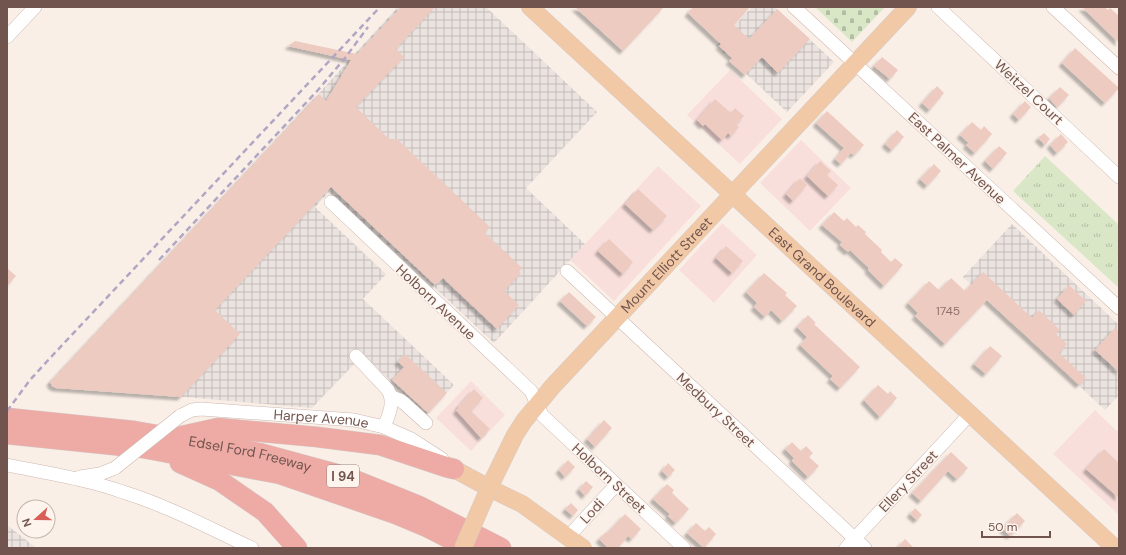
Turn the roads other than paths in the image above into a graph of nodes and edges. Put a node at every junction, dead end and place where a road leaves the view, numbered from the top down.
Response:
1 (35, 7) edge
2 (530, 7) edge
3 (794, 7) edge
4 (908, 7) edge
5 (938, 7) edge
6 (1053, 7) edge
7 (7, 37) edge
8 (855, 63) junction
9 (1119, 68) edge
10 (1119, 177) edge
11 (732, 194) junction
12 (331, 202) dead end
13 (567, 271) dead end
14 (1119, 308) edge
15 (617, 318) junction
16 (356, 356) dead end
17 (392, 397) junction
18 (538, 404) junction
19 (970, 414) junction
20 (7, 418) edge
21 (426, 423) dead end
22 (384, 427) junction
23 (7, 434) edge
24 (174, 438) junction
25 (143, 448) junction
26 (7, 465) edge
27 (115, 468) junction
28 (454, 469) junction
29 (63, 476) junction
30 (616, 485) junction
31 (489, 488) junction
32 (118, 490) junction
33 (568, 537) junction
34 (850, 543) edge
35 (1115, 546) edge
36 (252, 548) edge
37 (297, 548) edge
38 (463, 548) edge
39 (468, 548) edge
40 (501, 548) edge
41 (583, 548) edge
42 (684, 548) edge
43 (865, 548) edge

1 - 7 street
2 - 11 main road, East Grand Boulevard
3 - 8 street, East Palmer Avenue
4 - 8 main road, Mount Elliott Street
5 - 10 street, Weitzel Court
6 - 9 street
8 - 11 main road, Mount Elliott Street
8 - 14 street, East Palmer Avenue
11 - 15 main road, Mount Elliott Street
11 - 19 main road, East Grand Boulevard
12 - 18 street, Holborn Avenue
13 - 15 street, Medbury Street
15 - 18 main road, Mount Elliott Street
15 - 34 street, Medbury Street
16 - 17 street
17 - 21 street
17 - 22 street
18 - 30 street, Holborn Street
18 - 31 main road, Mount Elliott Street
19 - 34 street, Ellery Street
19 - 35 main road, East Grand Boulevard
20 - 24 highway, Edsel Ford Freeway / I 94
22 - 27 street, Harper Avenue, bridge
22 - 28 street, Harper Avenue
23 - 25 highway, Edsel Ford Freeway / I 94
24 - 28 highway
24 - 40 highway, Edsel Ford Freeway / I 94
25 - 37 highway
25 - 39 highway, Edsel Ford Freeway / I 94
26 - 29 street, Harper Avenue
27 - 29 street, Harper Avenue
27 - 32 street
28 - 31 main road, Harper Avenue
29 - 32 street, Harper Avenue
30 - 33 street, Lodi
30 - 42 street, Holborn Street
31 - 33 main road, Harper Avenue
31 - 38 main road, Mount Elliott Street, bridge
32 - 36 street, Harper Avenue
33 - 41 main road, Harper Avenue
34 - 43 street, Medbury Street

